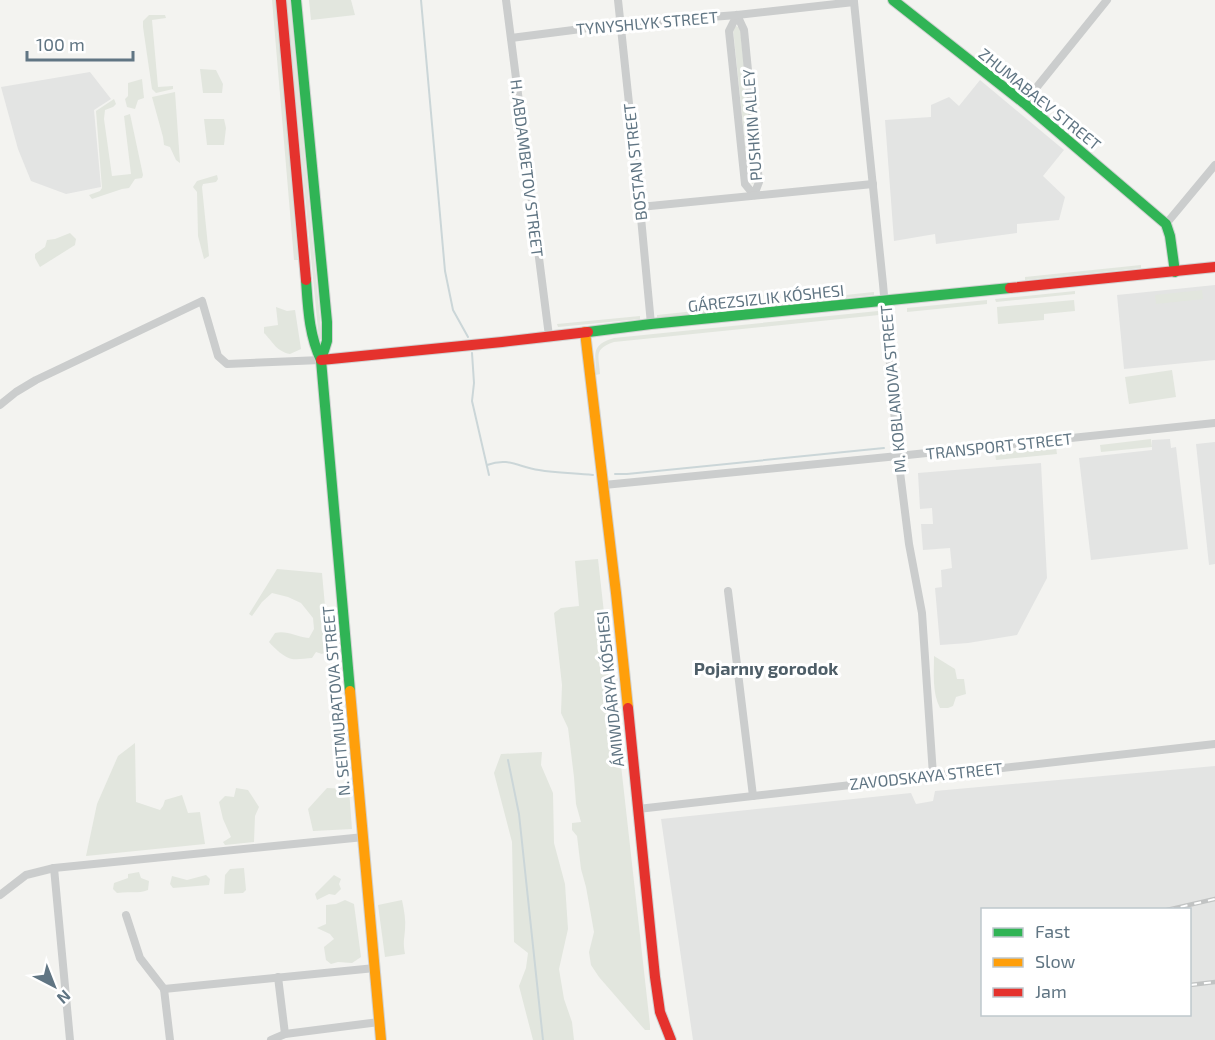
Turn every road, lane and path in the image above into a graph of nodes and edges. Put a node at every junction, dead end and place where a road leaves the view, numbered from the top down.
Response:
1 (281, 0) edge
2 (297, 0) edge
3 (506, 0) edge
4 (618, 0) edge
5 (893, 0) edge
6 (1107, 0) edge
7 (855, 1) edge
8 (737, 15) junction
9 (620, 24) junction
10 (511, 38) junction
11 (1024, 103) junction
12 (1215, 165) edge
13 (873, 184) junction
14 (754, 195) junction
15 (640, 207) junction
16 (1166, 224) junction
17 (1215, 267) edge
18 (1174, 272) junction
19 (885, 301) junction
20 (651, 324) junction
21 (585, 332) junction
22 (549, 336) junction
23 (321, 360) junction
24 (0, 405) edge
25 (1215, 423) edge
26 (898, 456) junction
27 (604, 485) junction
28 (728, 591) dead end
29 (1215, 744) edge
30 (933, 776) junction
31 (753, 796) junction
32 (638, 809) junction
33 (364, 837) junction
34 (54, 868) junction
35 (0, 895) edge
36 (126, 915) dead end
37 (375, 968) junction
38 (278, 977) junction
39 (164, 989) junction
40 (380, 1022) junction
41 (285, 1034) junction
42 (70, 1040) edge
43 (170, 1040) edge
44 (271, 1040) edge
45 (381, 1040) edge
46 (671, 1040) edge

1 - 23 street
2 - 23 street
3 - 10 street, H. ABDAMBETOV STREET
4 - 9 street, BOSTAN STREET
5 - 11 street, ZHUMABAEV STREET
6 - 11 street
7 - 8 street, TYNYSHLYK STREET
7 - 13 street, M. KOBLANOVA STREET
8 - 9 street, TYNYSHLYK STREET
8 - 14 street, PUSHKIN ALLEY
8 - 14 street, PUSHKIN ALLEY
9 - 10 street, TYNYSHLYK STREET
9 - 15 street, BOSTAN STREET
10 - 22 street, H. ABDAMBETOV STREET
11 - 16 street, ZHUMABAEV STREET
12 - 16 street
13 - 14 street
13 - 19 street, M. KOBLANOVA STREET
14 - 15 street
15 - 20 street, BOSTAN STREET
16 - 18 street
17 - 18 street, GÁREZSIZLIK KÓSHESI
18 - 19 street, GÁREZSIZLIK KÓSHESI
19 - 20 street, GÁREZSIZLIK KÓSHESI
19 - 26 street, M. KOBLANOVA STREET
20 - 21 street, GÁREZSIZLIK KÓSHESI
21 - 22 street, GÁREZSIZLIK KÓSHESI
21 - 27 street, ÁMIWDÁRYA KÓSHESI
22 - 23 street, GÁREZSIZLIK KÓSHESI
23 - 24 street
23 - 33 street, N. SEITMURATOVA STREET
25 - 26 street, TRANSPORT STREET
26 - 27 street, TRANSPORT STREET
26 - 30 street, M. KOBLANOVA STREET
27 - 32 street, ÁMIWDÁRYA KÓSHESI
28 - 31 street
29 - 30 street, ZAVODSKAYA STREET
30 - 31 street, ZAVODSKAYA STREET
31 - 32 street, ZAVODSKAYA STREET
32 - 46 street, ÁMIWDÁRYA KÓSHESI
33 - 34 street
33 - 37 street, N. SEITMURATOVA STREET
34 - 35 street
34 - 42 street
36 - 39 street
37 - 38 street
37 - 40 street, N. SEITMURATOVA STREET
38 - 39 street
38 - 41 street
39 - 43 street
40 - 41 street
40 - 45 street, N. SEITMURATOVA STREET
41 - 44 street

